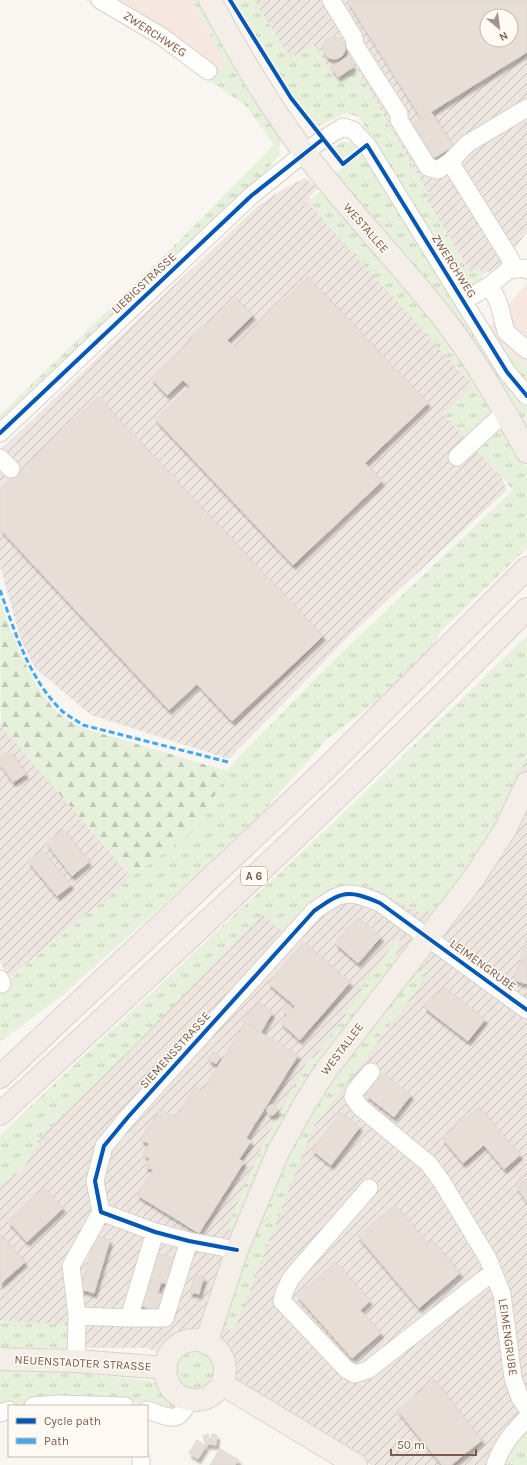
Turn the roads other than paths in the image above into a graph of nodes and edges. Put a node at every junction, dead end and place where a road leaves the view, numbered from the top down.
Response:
1 (100, 0) edge
2 (210, 0) edge
3 (331, 0) edge
4 (208, 71) dead end
5 (527, 108) edge
6 (304, 152) junction
7 (450, 162) junction
8 (509, 270) junction
9 (527, 270) edge
10 (490, 285) junction
11 (464, 301) junction
12 (527, 350) edge
13 (527, 396) edge
14 (505, 412) junction
15 (0, 433) edge
16 (527, 452) edge
17 (457, 457) dead end
18 (527, 568) edge
19 (527, 609) edge
20 (527, 783) edge
21 (428, 937) junction
22 (527, 1010) edge
23 (27, 1050) junction
24 (0, 1060) edge
25 (371, 1072) dead end
26 (0, 1077) edge
27 (0, 1114) edge
28 (369, 1188) dead end
29 (101, 1212) junction
30 (155, 1232) junction
31 (189, 1241) junction
32 (237, 1250) junction
33 (493, 1272) junction
34 (77, 1316) junction
35 (129, 1318) junction
36 (206, 1343) junction
37 (0, 1359) edge
38 (76, 1361) junction
39 (166, 1368) junction
40 (222, 1384) junction
41 (190, 1400) junction
42 (46, 1405) edge
43 (92, 1405) edge
44 (527, 1408) edge
45 (148, 1410) edge
46 (527, 1418) edge
47 (356, 1465) edge
48 (495, 1465) edge

1 - 4 street, ZWERCHWEG
2 - 6 main road, WESTALLEE
3 - 7 street
5 - 7 street
6 - 11 street, ZWERCHWEG
6 - 14 main road, WESTALLEE
6 - 15 street, LIEBIGSTRASSE
7 - 8 street
8 - 9 street
8 - 10 street
10 - 11 street
10 - 12 street
11 - 13 street, ZWERCHWEG
14 - 16 main road, WESTALLEE
14 - 17 street
18 - 23 highway, A 6
19 - 27 highway, A 6
20 - 21 main road, WESTALLEE
21 - 22 street, LEIMENGRUBE
21 - 29 street, SIEMENSSTRASSE
21 - 32 main road, WESTALLEE
23 - 24 highway
23 - 26 highway, A 6
25 - 33 street, LEIMENGRUBE
28 - 33 street
29 - 30 street
29 - 34 street
30 - 31 street
30 - 35 street
31 - 32 street
31 - 35 street
32 - 36 main road, WESTALLEE
33 - 44 street, LEIMENGRUBE
34 - 35 street
34 - 38 street
36 - 39 main road
36 - 40 main road
37 - 38 main road, NEUENSTADTER STRASSE
38 - 39 main road, NEUENSTADTER STRASSE
39 - 41 main road
40 - 41 main road
40 - 47 main road
41 - 45 street
42 - 43 street
46 - 48 street

